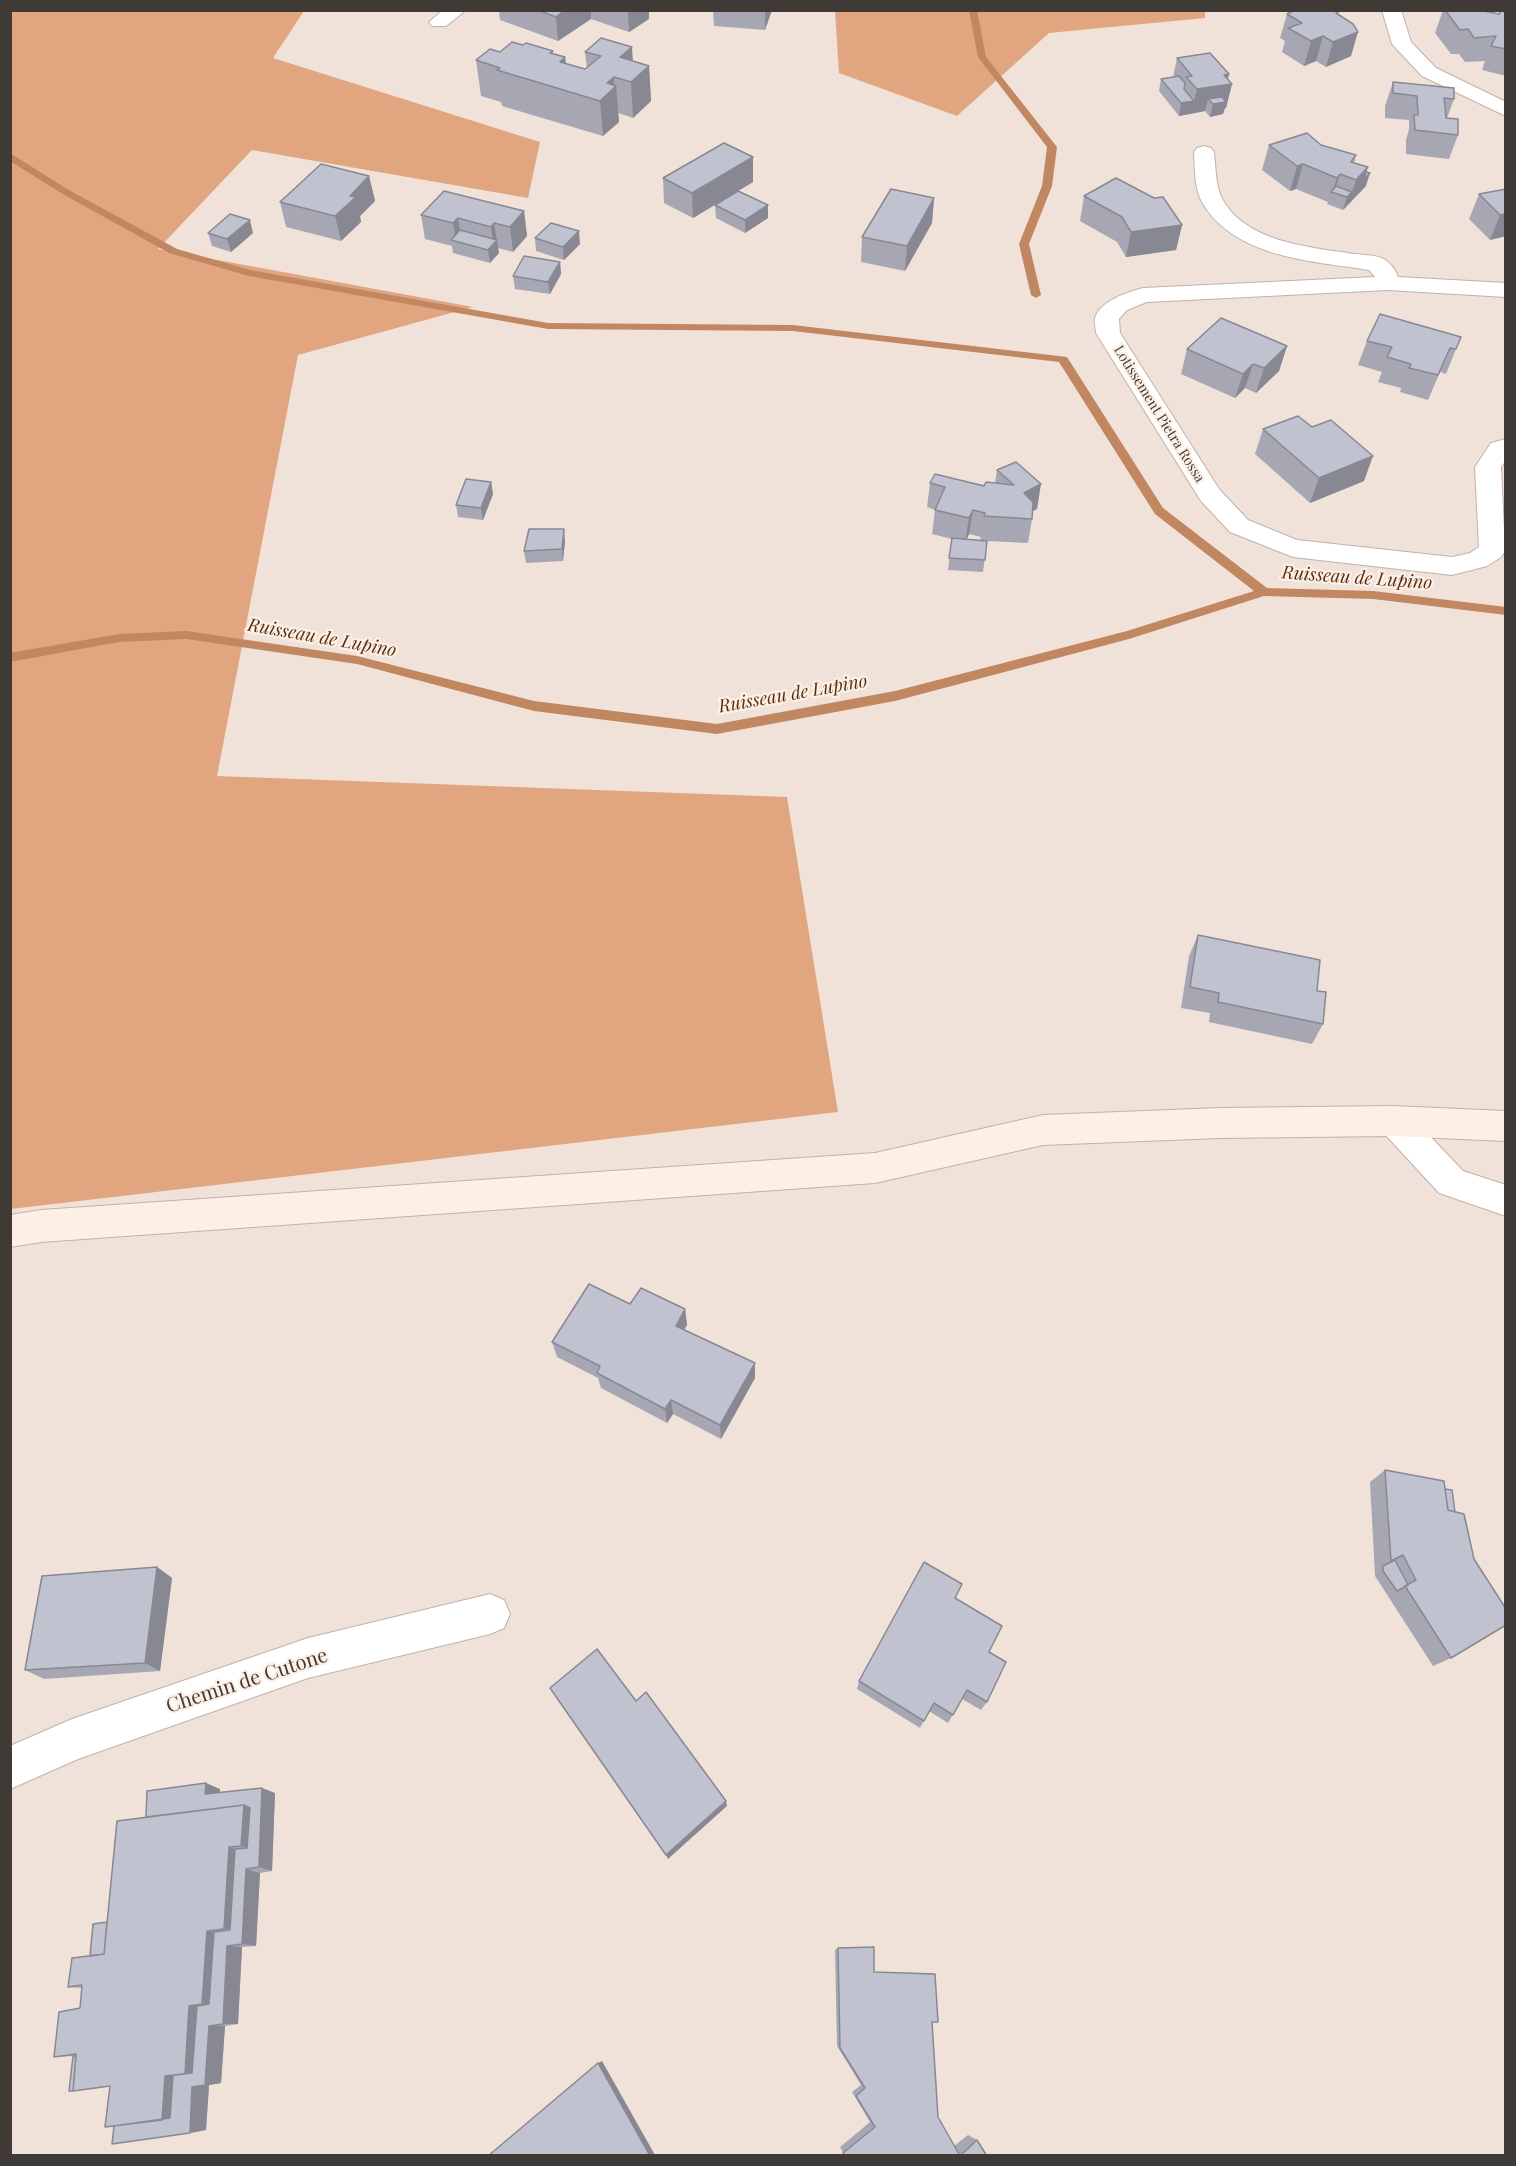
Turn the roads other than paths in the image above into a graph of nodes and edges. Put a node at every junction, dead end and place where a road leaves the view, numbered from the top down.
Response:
1 (457, 10) edge
2 (1391, 10) edge
3 (440, 22) dead end
4 (1506, 110) edge
5 (1204, 152) dead end
6 (1388, 283) junction
7 (1506, 290) edge
8 (1506, 447) edge
9 (1499, 561) edge
10 (1394, 1122) junction
11 (1506, 1126) edge
12 (1506, 1201) edge
13 (10, 1231) edge
14 (490, 1614) dead end
15 (10, 1768) edge

1 - 3 street
2 - 4 street
5 - 6 street
6 - 7 street, Lotissement Pietra Rossa
6 - 9 street, Lotissement Pietra Rossa
8 - 9 street, Lotissement Pietra Rossa
10 - 11 main road
10 - 12 street
10 - 13 main road
14 - 15 street, Chemin de Cutone

